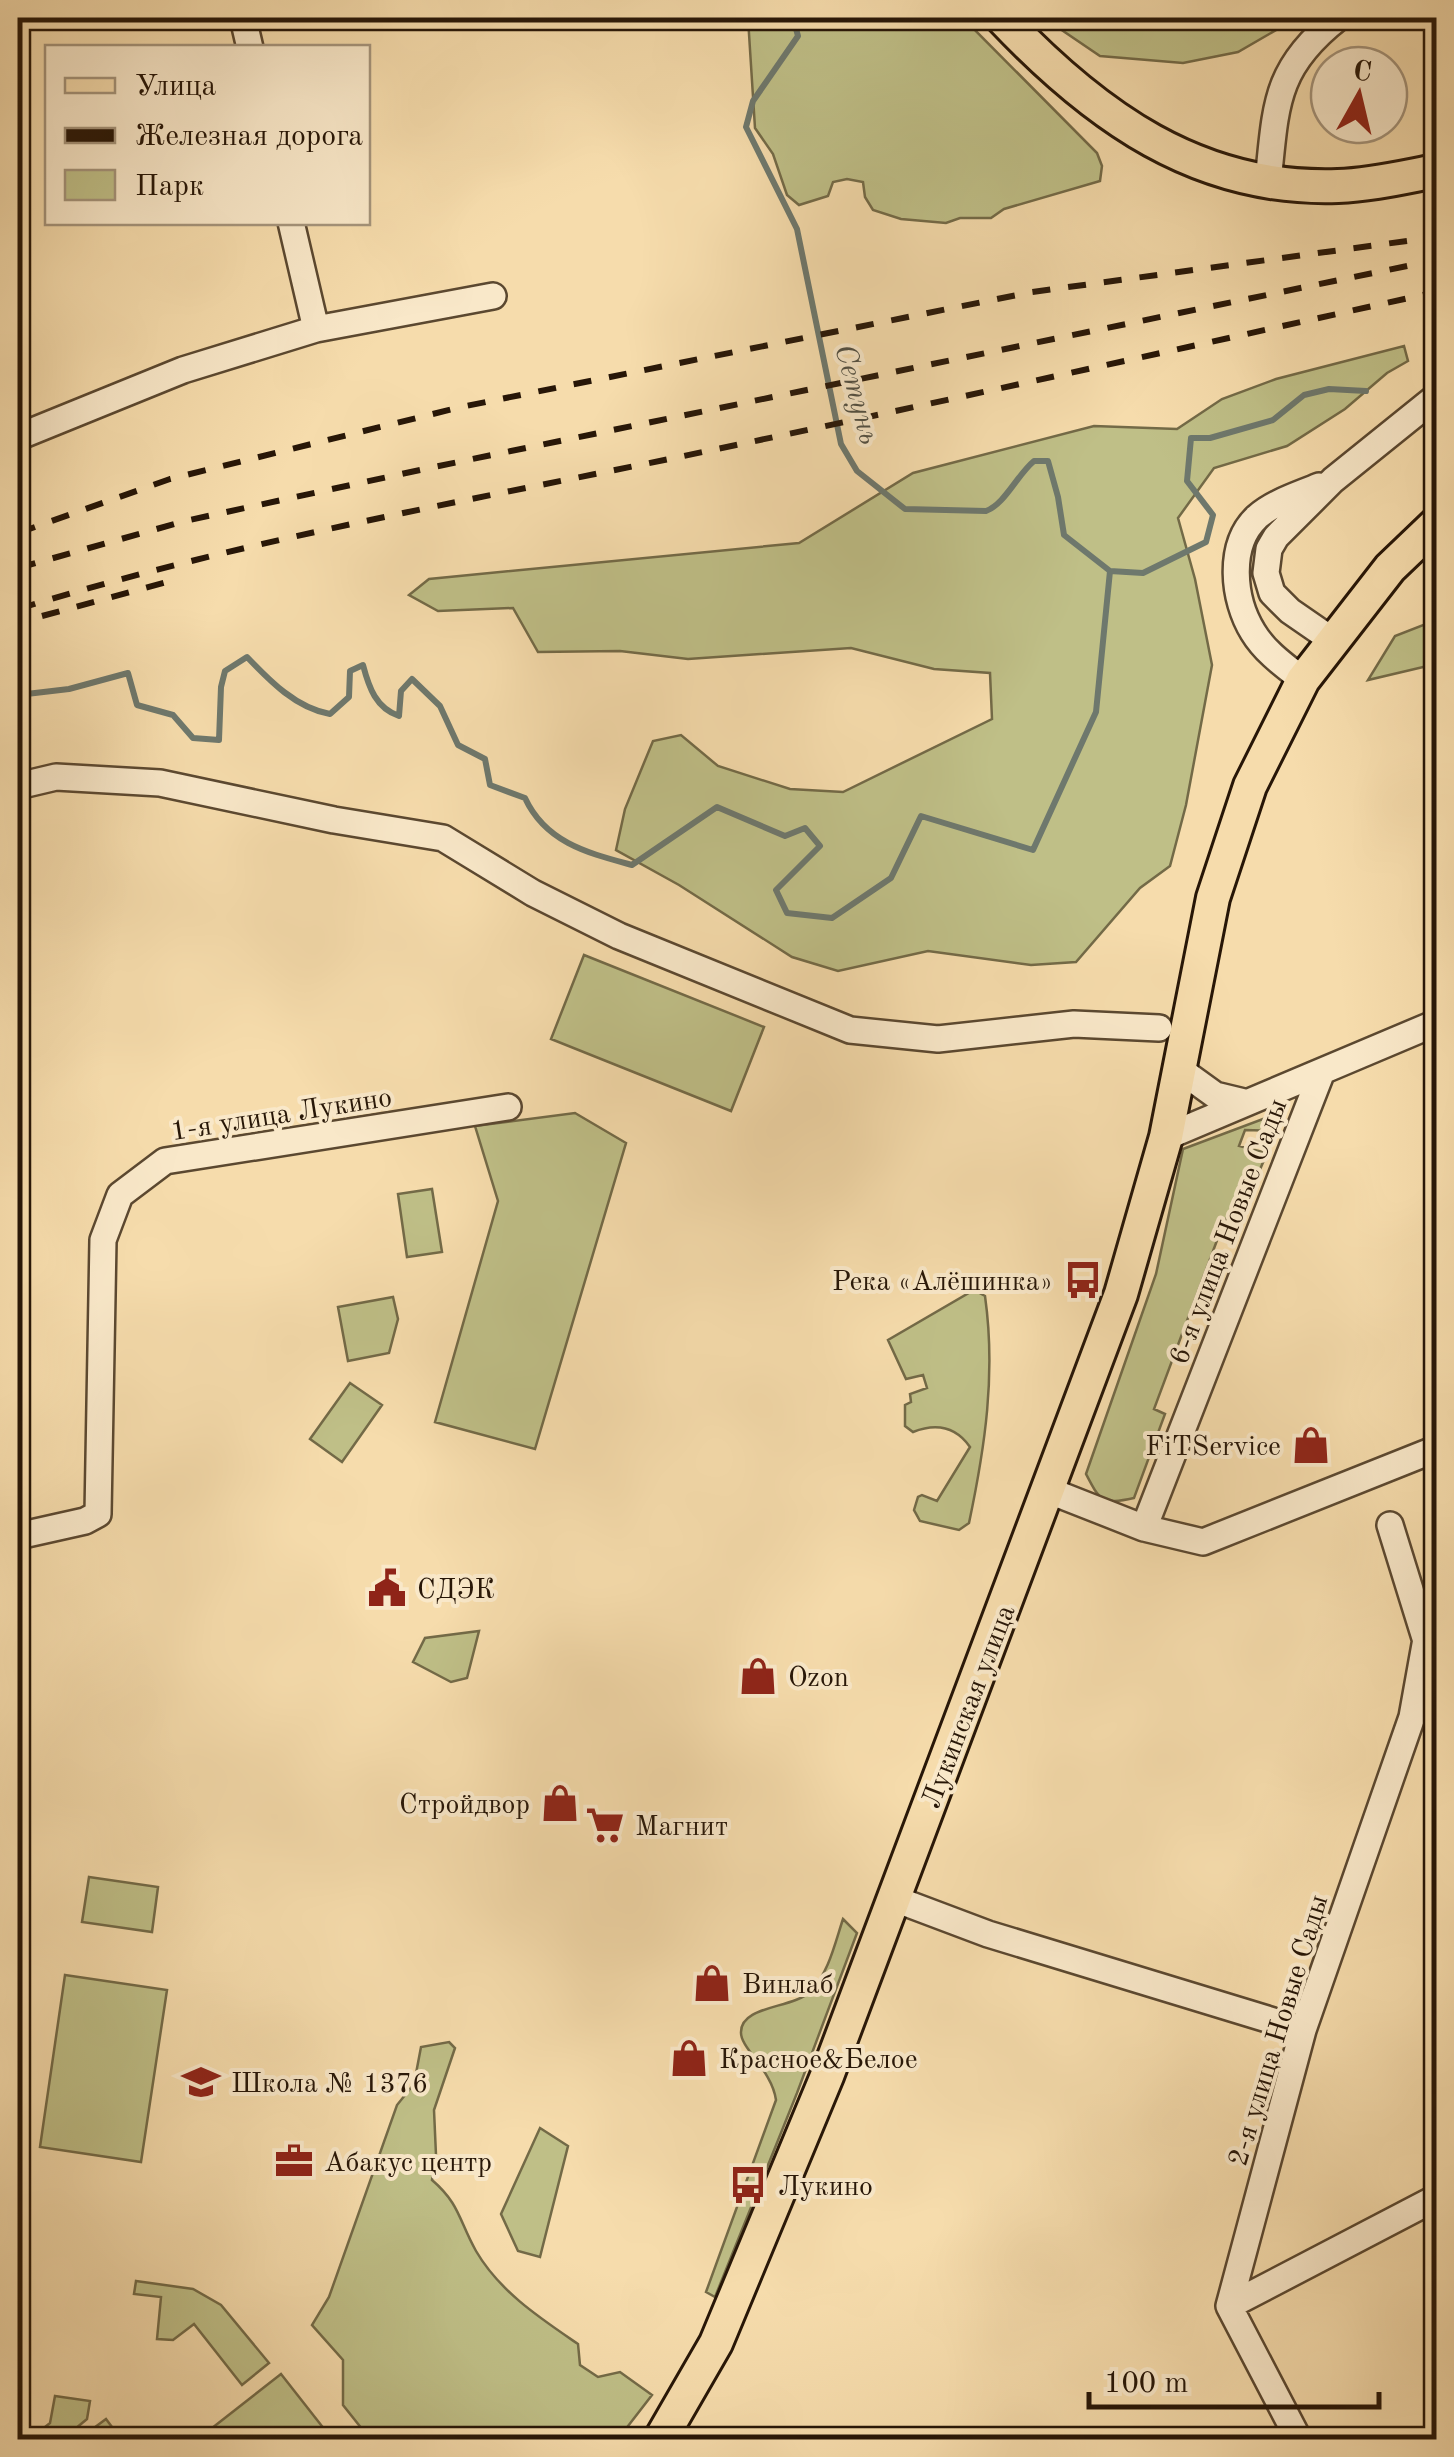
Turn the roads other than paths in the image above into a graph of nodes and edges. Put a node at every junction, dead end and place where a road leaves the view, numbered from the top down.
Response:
1 (243, 18) edge
2 (1002, 18) edge
3 (1338, 18) edge
4 (249, 45) edge
5 (1436, 171) edge
6 (1268, 182) junction
7 (292, 225) edge
8 (493, 296) dead end
9 (316, 330) junction
10 (1436, 397) edge
11 (18, 437) edge
12 (1333, 480) junction
13 (1436, 524) edge
14 (1332, 640) junction
15 (1304, 680) junction
16 (18, 786) edge
17 (1436, 1024) edge
18 (1159, 1028) dead end
19 (1178, 1069) junction
20 (1321, 1074) junction
21 (1244, 1102) junction
22 (508, 1107) dead end
23 (1166, 1137) junction
24 (1436, 1450) edge
25 (1050, 1491) junction
26 (1390, 1524) dead end
27 (1144, 1528) junction
28 (18, 1536) edge
29 (1431, 1637) edge
30 (1436, 1674) edge
31 (895, 1899) junction
32 (1303, 2030) junction
33 (1436, 2198) edge
34 (1229, 2306) junction
35 (660, 2440) edge
36 (1299, 2440) edge

1 - 4 street
2 - 6 main road
3 - 6 street
5 - 6 main road
7 - 9 street
8 - 9 street
9 - 11 street
10 - 12 street
12 - 14 street
12 - 15 street
13 - 14 main road, Лукинская улица
14 - 15 main road, Лукинская улица
15 - 19 main road, Лукинская улица
16 - 18 street
17 - 20 street
19 - 21 street
19 - 23 main road, Лукинская улица
20 - 21 street
20 - 27 street, 6-я улица Новые Сады
21 - 23 street
22 - 28 street, 1-я улица Лукино
23 - 25 main road, Лукинская улица
24 - 27 street
25 - 27 street
25 - 31 main road, Лукинская улица
26 - 29 street
29 - 30 street
29 - 32 street, 2-я улица Новые Сады
31 - 32 street
31 - 35 main road, Лукинская улица
32 - 34 street, 2-я улица Новые Сады
33 - 34 street
34 - 36 street

